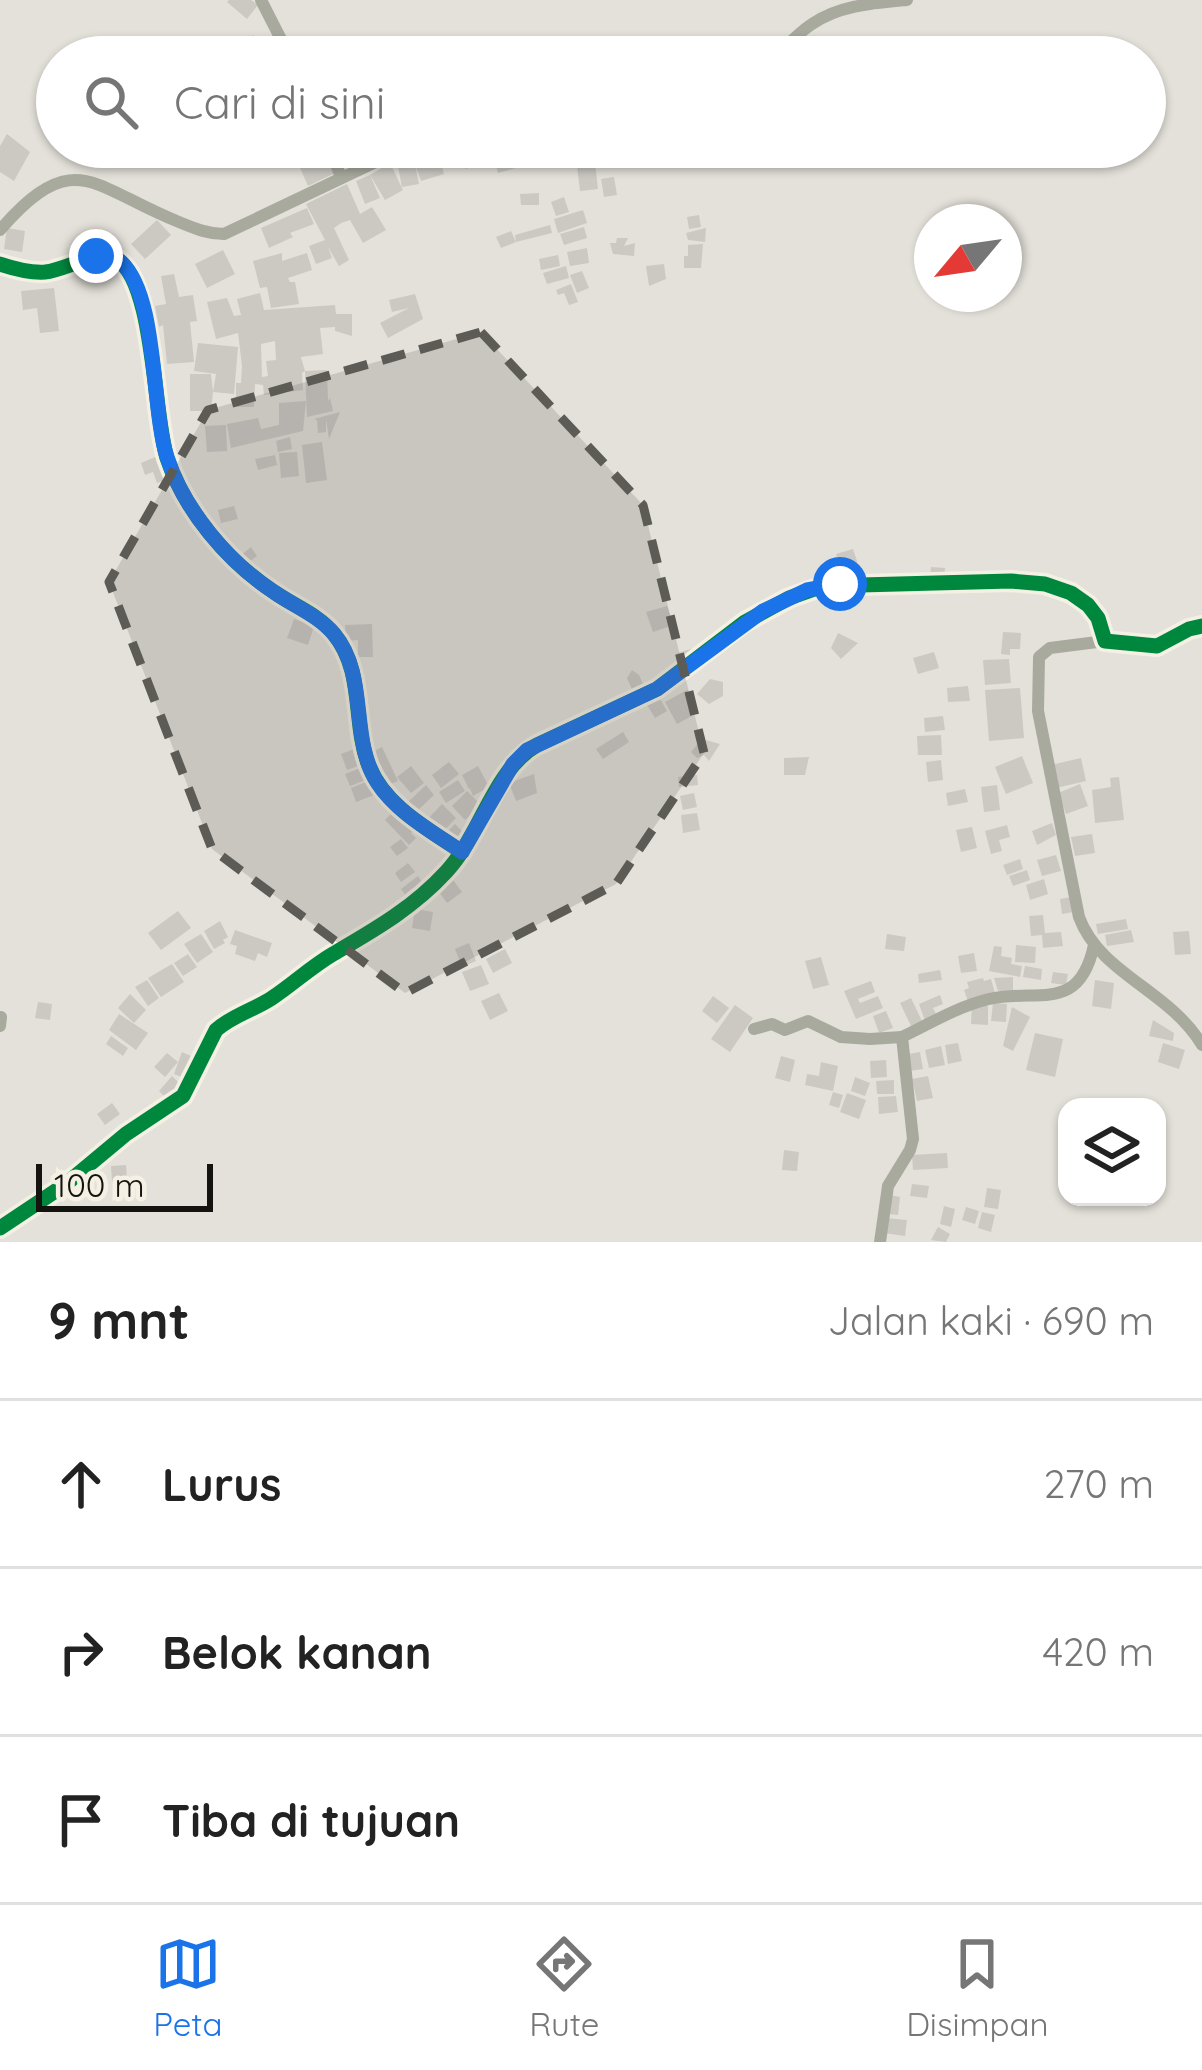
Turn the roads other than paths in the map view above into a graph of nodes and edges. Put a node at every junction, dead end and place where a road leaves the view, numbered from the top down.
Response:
1 (261, 0) edge
2 (908, 0) edge
3 (279, 36) edge
4 (797, 36) edge
5 (337, 168) edge
6 (362, 168) edge
7 (341, 177) junction
8 (0, 230) edge
9 (0, 265) edge
10 (1202, 626) edge
11 (1105, 641) junction
12 (462, 852) junction
13 (1094, 945) junction
14 (754, 1028) dead end
15 (902, 1037) junction
16 (1202, 1045) edge
17 (0, 1228) edge
18 (880, 1242) edge

1 - 3 street
2 - 4 street
5 - 7 street
6 - 7 street
7 - 8 street
9 - 12 street
10 - 11 street
11 - 12 street
11 - 13 street
12 - 17 street
13 - 15 street
13 - 16 street
14 - 15 street
15 - 18 street

